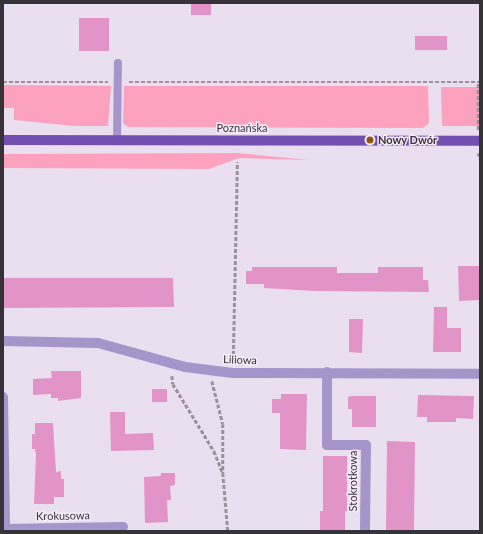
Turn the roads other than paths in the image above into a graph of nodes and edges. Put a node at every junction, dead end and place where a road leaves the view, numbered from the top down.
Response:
1 (118, 63) dead end
2 (3, 140) edge
3 (117, 140) junction
4 (479, 141) edge
5 (3, 341) edge
6 (327, 372) junction
7 (480, 374) edge
8 (3, 397) edge
9 (123, 527) dead end
10 (4, 529) edge
11 (365, 531) edge

1 - 3 lane
2 - 3 main road, Poznańska
3 - 4 main road, Poznańska
5 - 6 street, Liliowa
6 - 7 street, Liliowa
6 - 11 street, Stokrotkowa
8 - 10 street
9 - 10 street, Krokusowa

